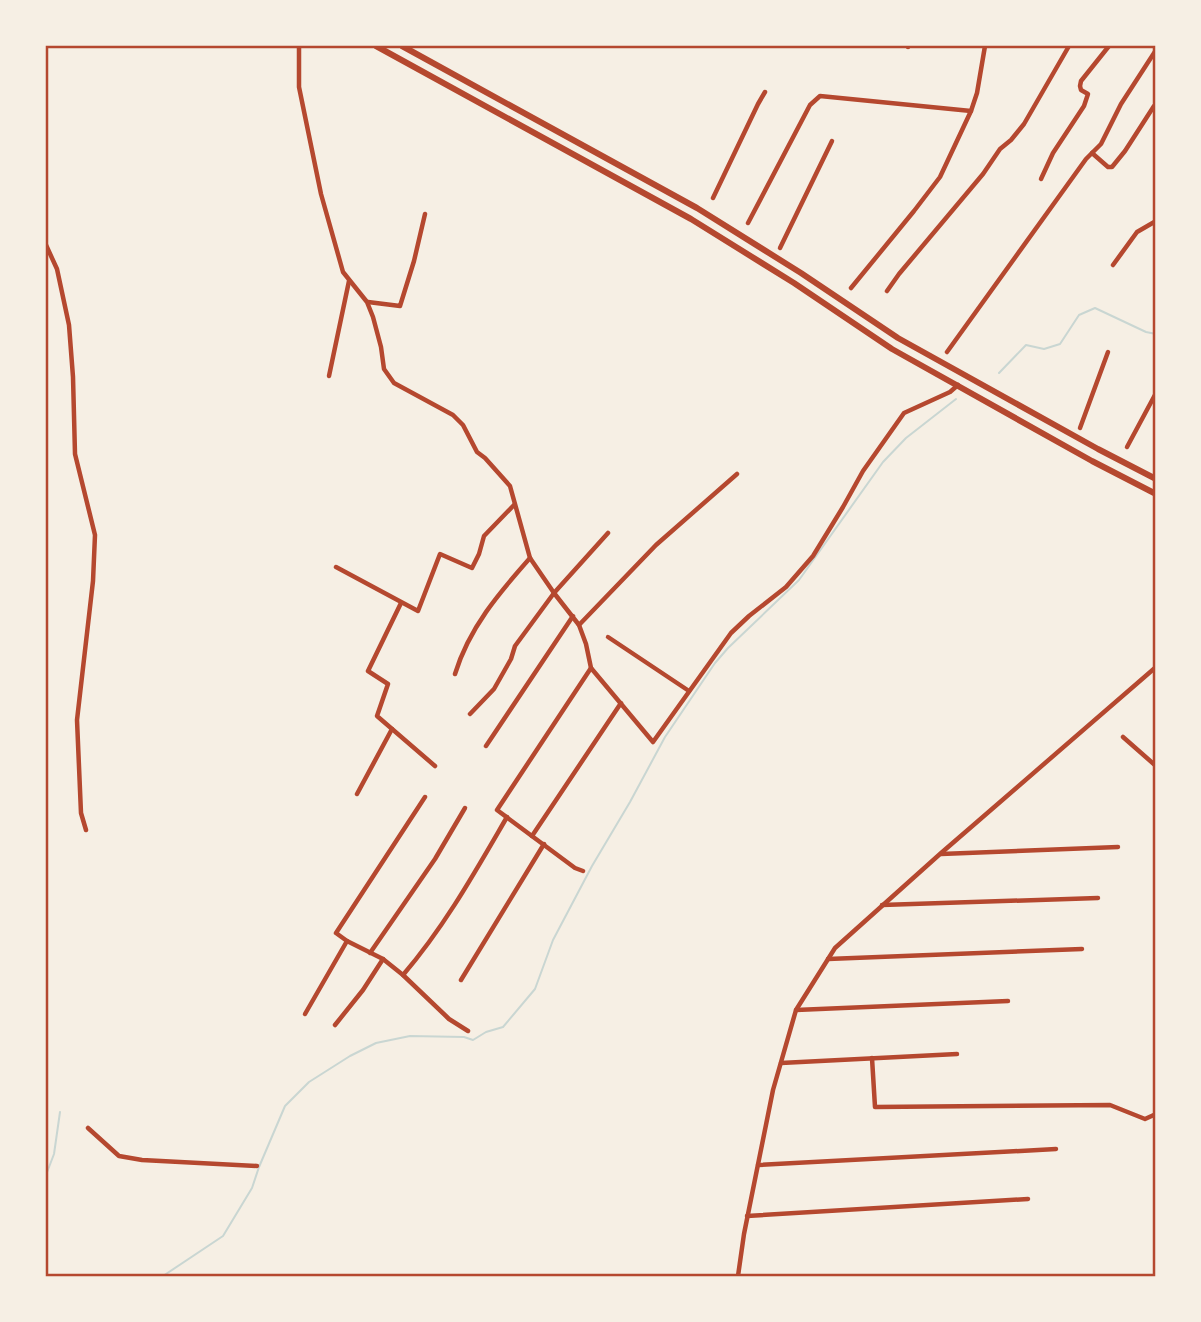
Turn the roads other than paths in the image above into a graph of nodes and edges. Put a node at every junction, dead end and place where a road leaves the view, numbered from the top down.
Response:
1 (299, 46) edge
2 (376, 46) edge
3 (402, 46) edge
4 (985, 46) edge
5 (1069, 46) edge
6 (1109, 46) edge
7 (1156, 50) edge
8 (765, 92) dead end
9 (1154, 106) edge
10 (971, 111) junction
11 (832, 141) dead end
12 (1092, 153) junction
13 (1041, 179) dead end
14 (713, 198) dead end
15 (425, 214) dead end
16 (1156, 221) edge
17 (748, 223) dead end
18 (46, 245) edge
19 (780, 248) dead end
20 (1113, 265) dead end
21 (349, 280) junction
22 (851, 288) dead end
23 (887, 291) dead end
24 (367, 302) junction
25 (947, 352) dead end
26 (1108, 352) dead end
27 (329, 376) dead end
28 (959, 385) junction
29 (1156, 393) edge
30 (1080, 428) dead end
31 (1127, 447) dead end
32 (737, 474) dead end
33 (1156, 479) edge
34 (1156, 494) edge
35 (514, 505) junction
36 (608, 533) dead end
37 (530, 558) junction
38 (336, 567) dead end
39 (554, 593) junction
40 (401, 603) junction
41 (573, 616) junction
42 (579, 625) junction
43 (608, 637) dead end
44 (1156, 667) edge
45 (591, 668) junction
46 (455, 674) dead end
47 (689, 691) junction
48 (621, 703) junction
49 (470, 714) dead end
50 (392, 729) junction
51 (1123, 737) dead end
52 (485, 746) dead end
53 (435, 766) dead end
54 (1156, 766) edge
55 (357, 794) dead end
56 (425, 797) dead end
57 (465, 808) dead end
58 (507, 817) junction
59 (86, 830) dead end
60 (532, 836) junction
61 (544, 844) junction
62 (1118, 847) dead end
63 (940, 854) junction
64 (583, 871) dead end
65 (1098, 898) dead end
66 (883, 905) junction
67 (347, 941) junction
68 (1082, 949) dead end
69 (370, 953) junction
70 (383, 959) junction
71 (828, 959) junction
72 (403, 975) junction
73 (461, 980) dead end
74 (1008, 1001) dead end
75 (796, 1010) junction
76 (304, 1014) dead end
77 (335, 1026) dead end
78 (468, 1031) dead end
79 (957, 1054) dead end
80 (872, 1058) junction
81 (781, 1063) junction
82 (1156, 1114) edge
83 (88, 1128) dead end
84 (1056, 1149) dead end
85 (257, 1166) dead end
86 (758, 1166) junction
87 (1028, 1199) dead end
88 (747, 1216) junction
89 (738, 1276) edge

1 - 21 street
2 - 28 main road
3 - 33 main road
4 - 10 street
5 - 23 street
6 - 13 street
7 - 12 street
8 - 14 street
9 - 12 street
10 - 17 street
10 - 22 street
11 - 19 street
12 - 25 street
15 - 24 street
16 - 20 street
18 - 59 street
21 - 24 street
21 - 27 street
24 - 35 street
26 - 30 street
28 - 34 main road
28 - 47 street
29 - 31 street
32 - 42 street
35 - 37 street
35 - 40 street
36 - 39 street
37 - 39 street
37 - 46 street
38 - 40 street
39 - 41 street
39 - 49 street
40 - 50 street
41 - 42 street
41 - 52 street
42 - 45 street
43 - 47 street
44 - 63 street
45 - 48 street
45 - 58 street
47 - 48 street
48 - 60 street
50 - 53 street
50 - 55 street
51 - 54 street
56 - 67 street
57 - 69 street
58 - 60 street
58 - 72 street
60 - 61 street
61 - 64 street
61 - 73 street
62 - 63 street
63 - 66 street
65 - 66 street
66 - 71 street
67 - 69 street
67 - 76 street
68 - 71 street
69 - 70 street
70 - 72 street
70 - 77 street
71 - 75 street
72 - 78 street
74 - 75 street
75 - 81 street
79 - 80 street
80 - 81 street
80 - 82 street
81 - 86 street
83 - 85 street
84 - 86 street
86 - 88 street
87 - 88 street
88 - 89 street

